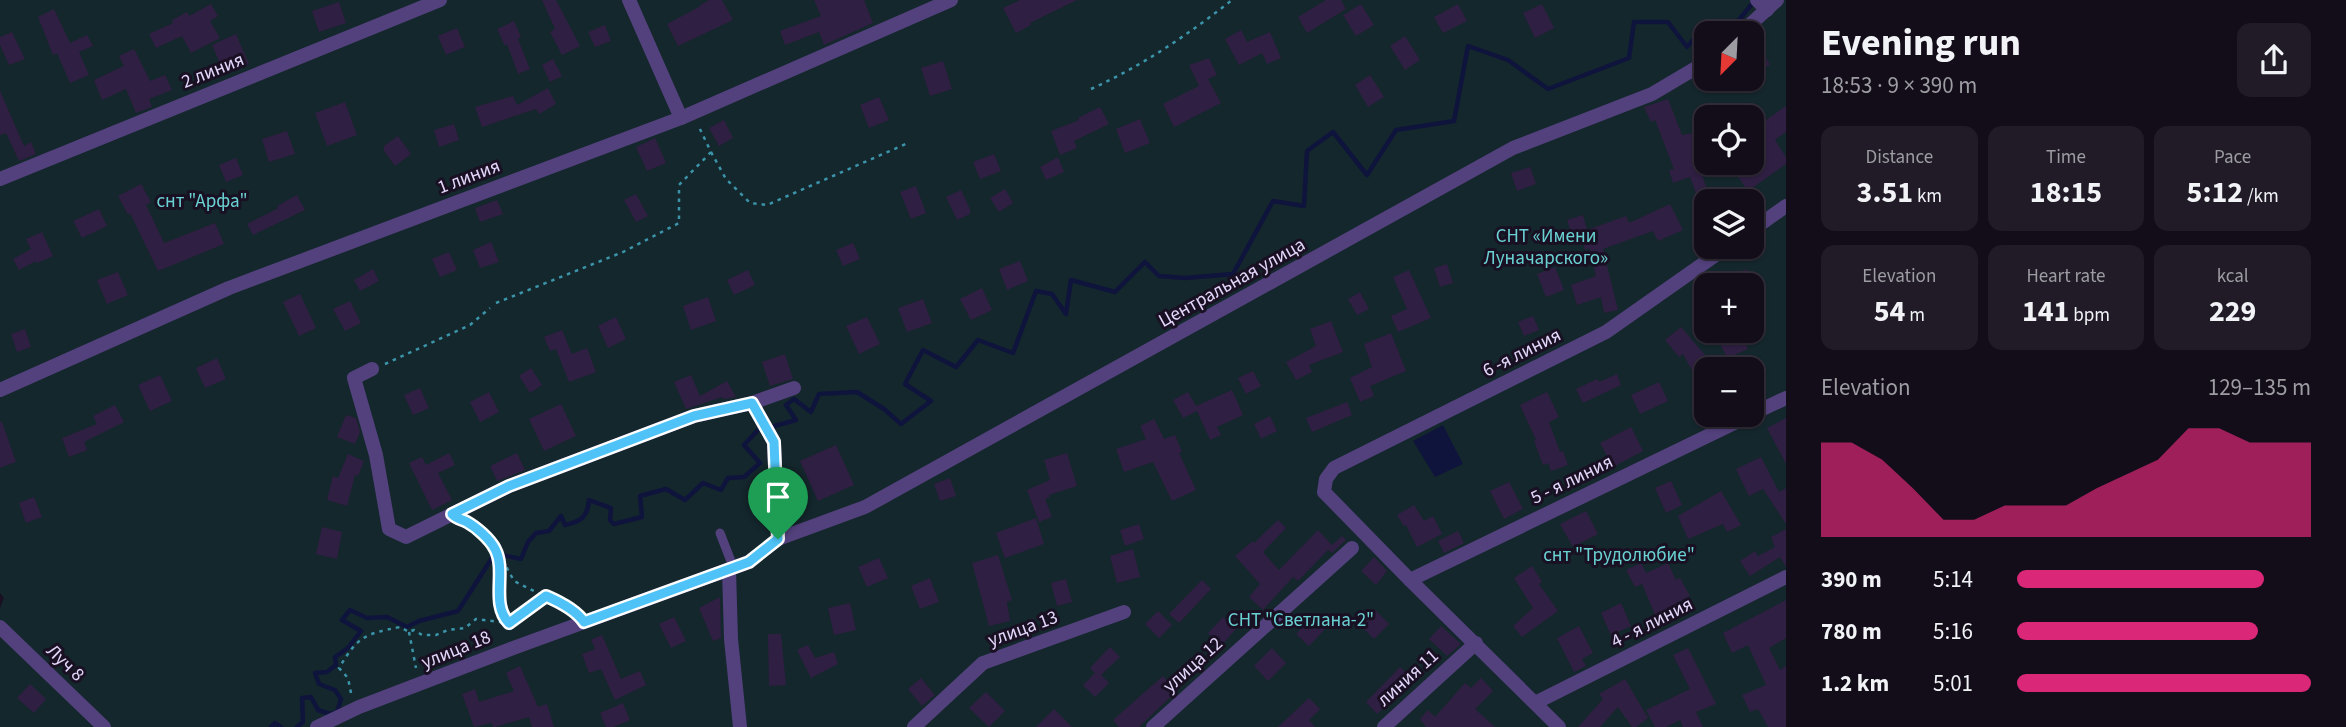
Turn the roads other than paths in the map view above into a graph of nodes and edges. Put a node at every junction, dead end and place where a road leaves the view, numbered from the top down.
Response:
1 (440, 0) edge
2 (629, 0) edge
3 (951, 0) edge
4 (1767, 4) edge
5 (1752, 21) edge
6 (1694, 69) edge
7 (687, 115) junction
8 (0, 179) edge
9 (1786, 206) edge
10 (1764, 222) edge
11 (1710, 259) edge
12 (372, 369) road end
13 (794, 388) dead end
14 (0, 390) edge
15 (1786, 398) edge
16 (752, 403) junction
17 (1764, 408) edge
18 (1724, 427) edge
19 (720, 533) dead end
20 (1352, 548) dead end
21 (749, 562) dead end
22 (731, 570) junction
23 (1786, 577) edge
24 (1410, 580) junction
25 (1124, 612) dead end
26 (0, 627) edge
27 (1476, 643) junction
28 (1535, 703) junction
29 (104, 727) edge
30 (317, 727) edge
31 (740, 727) edge
32 (914, 727) edge
33 (1153, 727) edge
34 (1384, 727) edge
35 (1559, 727) edge

1 - 8 street, 2 линия
2 - 7 street
3 - 7 street, 1 линия
4 - 5 street
6 - 16 street, Центральная улица
7 - 14 street, 1 линия
9 - 10 street
11 - 24 street, 6 -я линия
12 - 16 street
13 - 16 street
15 - 17 street, 5 - я линия
18 - 24 street, 5 - я линия
19 - 22 lane
20 - 33 street, улица 12
21 - 22 street, улица 18
22 - 30 street, улица 18
22 - 31 street
23 - 28 street, 4 - я линия
24 - 27 street
25 - 32 street, улица 13
26 - 29 street, Луч 8
27 - 28 street
27 - 34 street, линия 11
28 - 35 street

